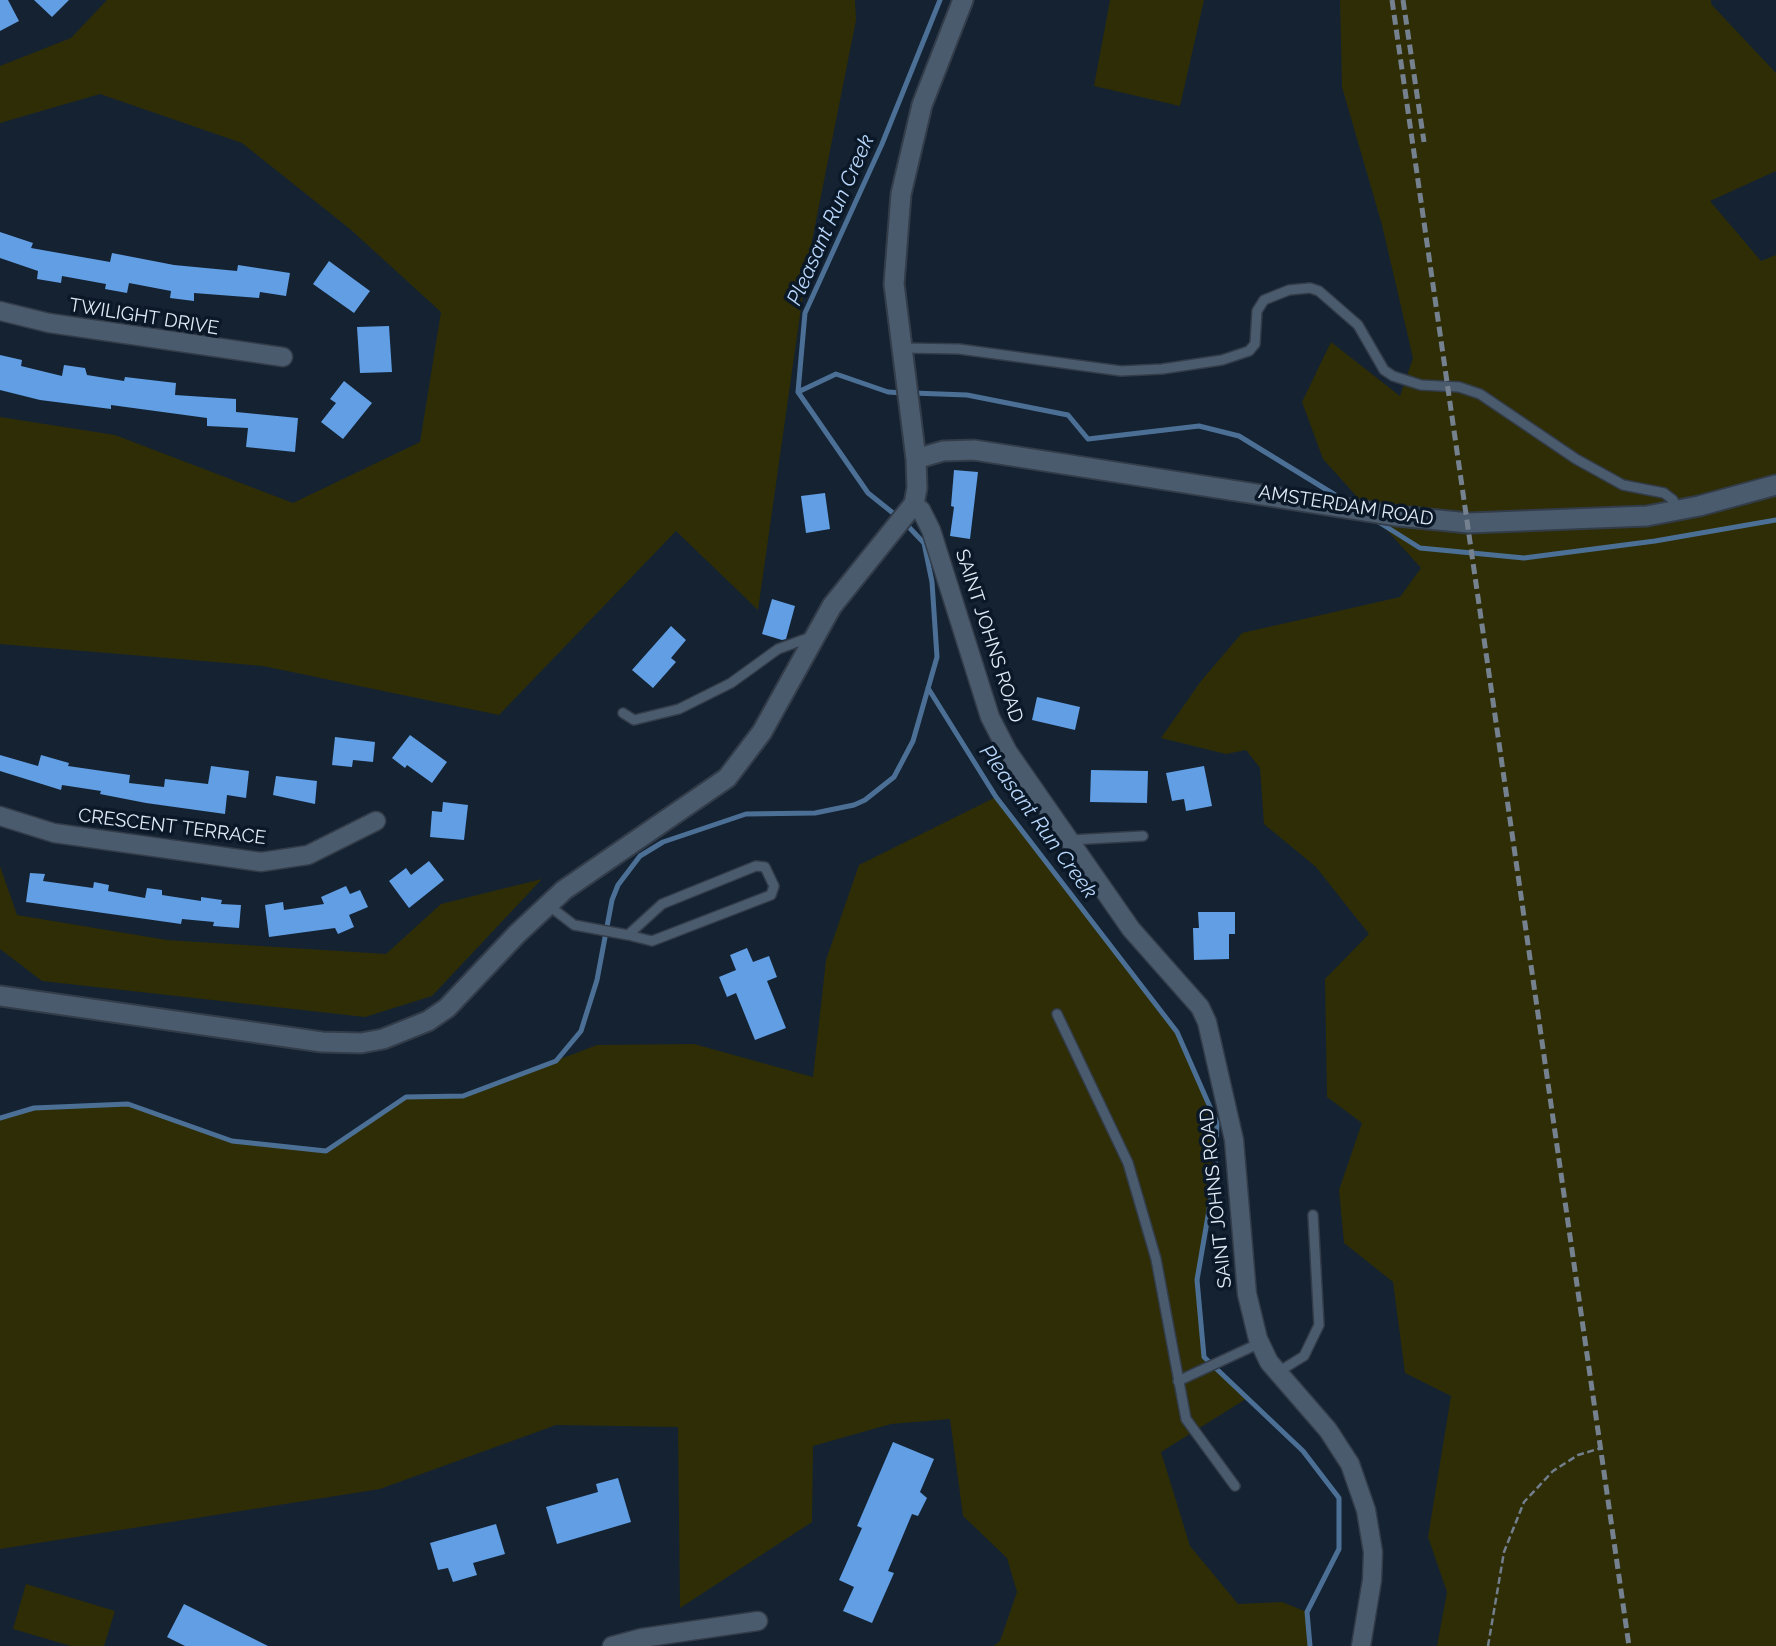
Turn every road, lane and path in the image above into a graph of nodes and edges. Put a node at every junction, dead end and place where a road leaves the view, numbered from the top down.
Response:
1 (963, 0) edge
2 (0, 311) edge
3 (900, 348) junction
4 (283, 357) dead end
5 (916, 459) junction
6 (1776, 485) edge
7 (911, 509) junction
8 (1677, 510) junction
9 (813, 636) junction
10 (623, 713) dead end
11 (0, 816) edge
12 (376, 821) dead end
13 (1143, 836) dead end
14 (1070, 840) junction
15 (548, 905) junction
16 (624, 934) junction
17 (0, 996) edge
18 (1057, 1014) dead end
19 (1313, 1215) dead end
20 (1260, 1343) junction
21 (1278, 1372) junction
22 (1178, 1381) junction
23 (1601, 1448) dead end
24 (1235, 1486) dead end
25 (758, 1621) dead end
26 (611, 1646) edge
27 (1361, 1646) edge
28 (1488, 1646) edge

1 - 3 street
2 - 4 street, TWILIGHT DRIVE
3 - 5 street
3 - 8 lane
5 - 7 street
5 - 8 street, AMSTERDAM ROAD
6 - 8 street, AMSTERDAM ROAD
7 - 9 street
7 - 14 street, SAINT JOHNS ROAD
9 - 10 lane
9 - 15 street
11 - 12 street, CRESCENT TERRACE
13 - 14 lane
14 - 20 street, SAINT JOHNS ROAD
15 - 16 lane
15 - 17 street
16 - 16 lane
18 - 22 lane
19 - 21 lane
20 - 21 street, SAINT JOHNS ROAD
20 - 22 lane
21 - 27 street, SAINT JOHNS ROAD
22 - 24 lane
23 - 28 path
25 - 26 street

